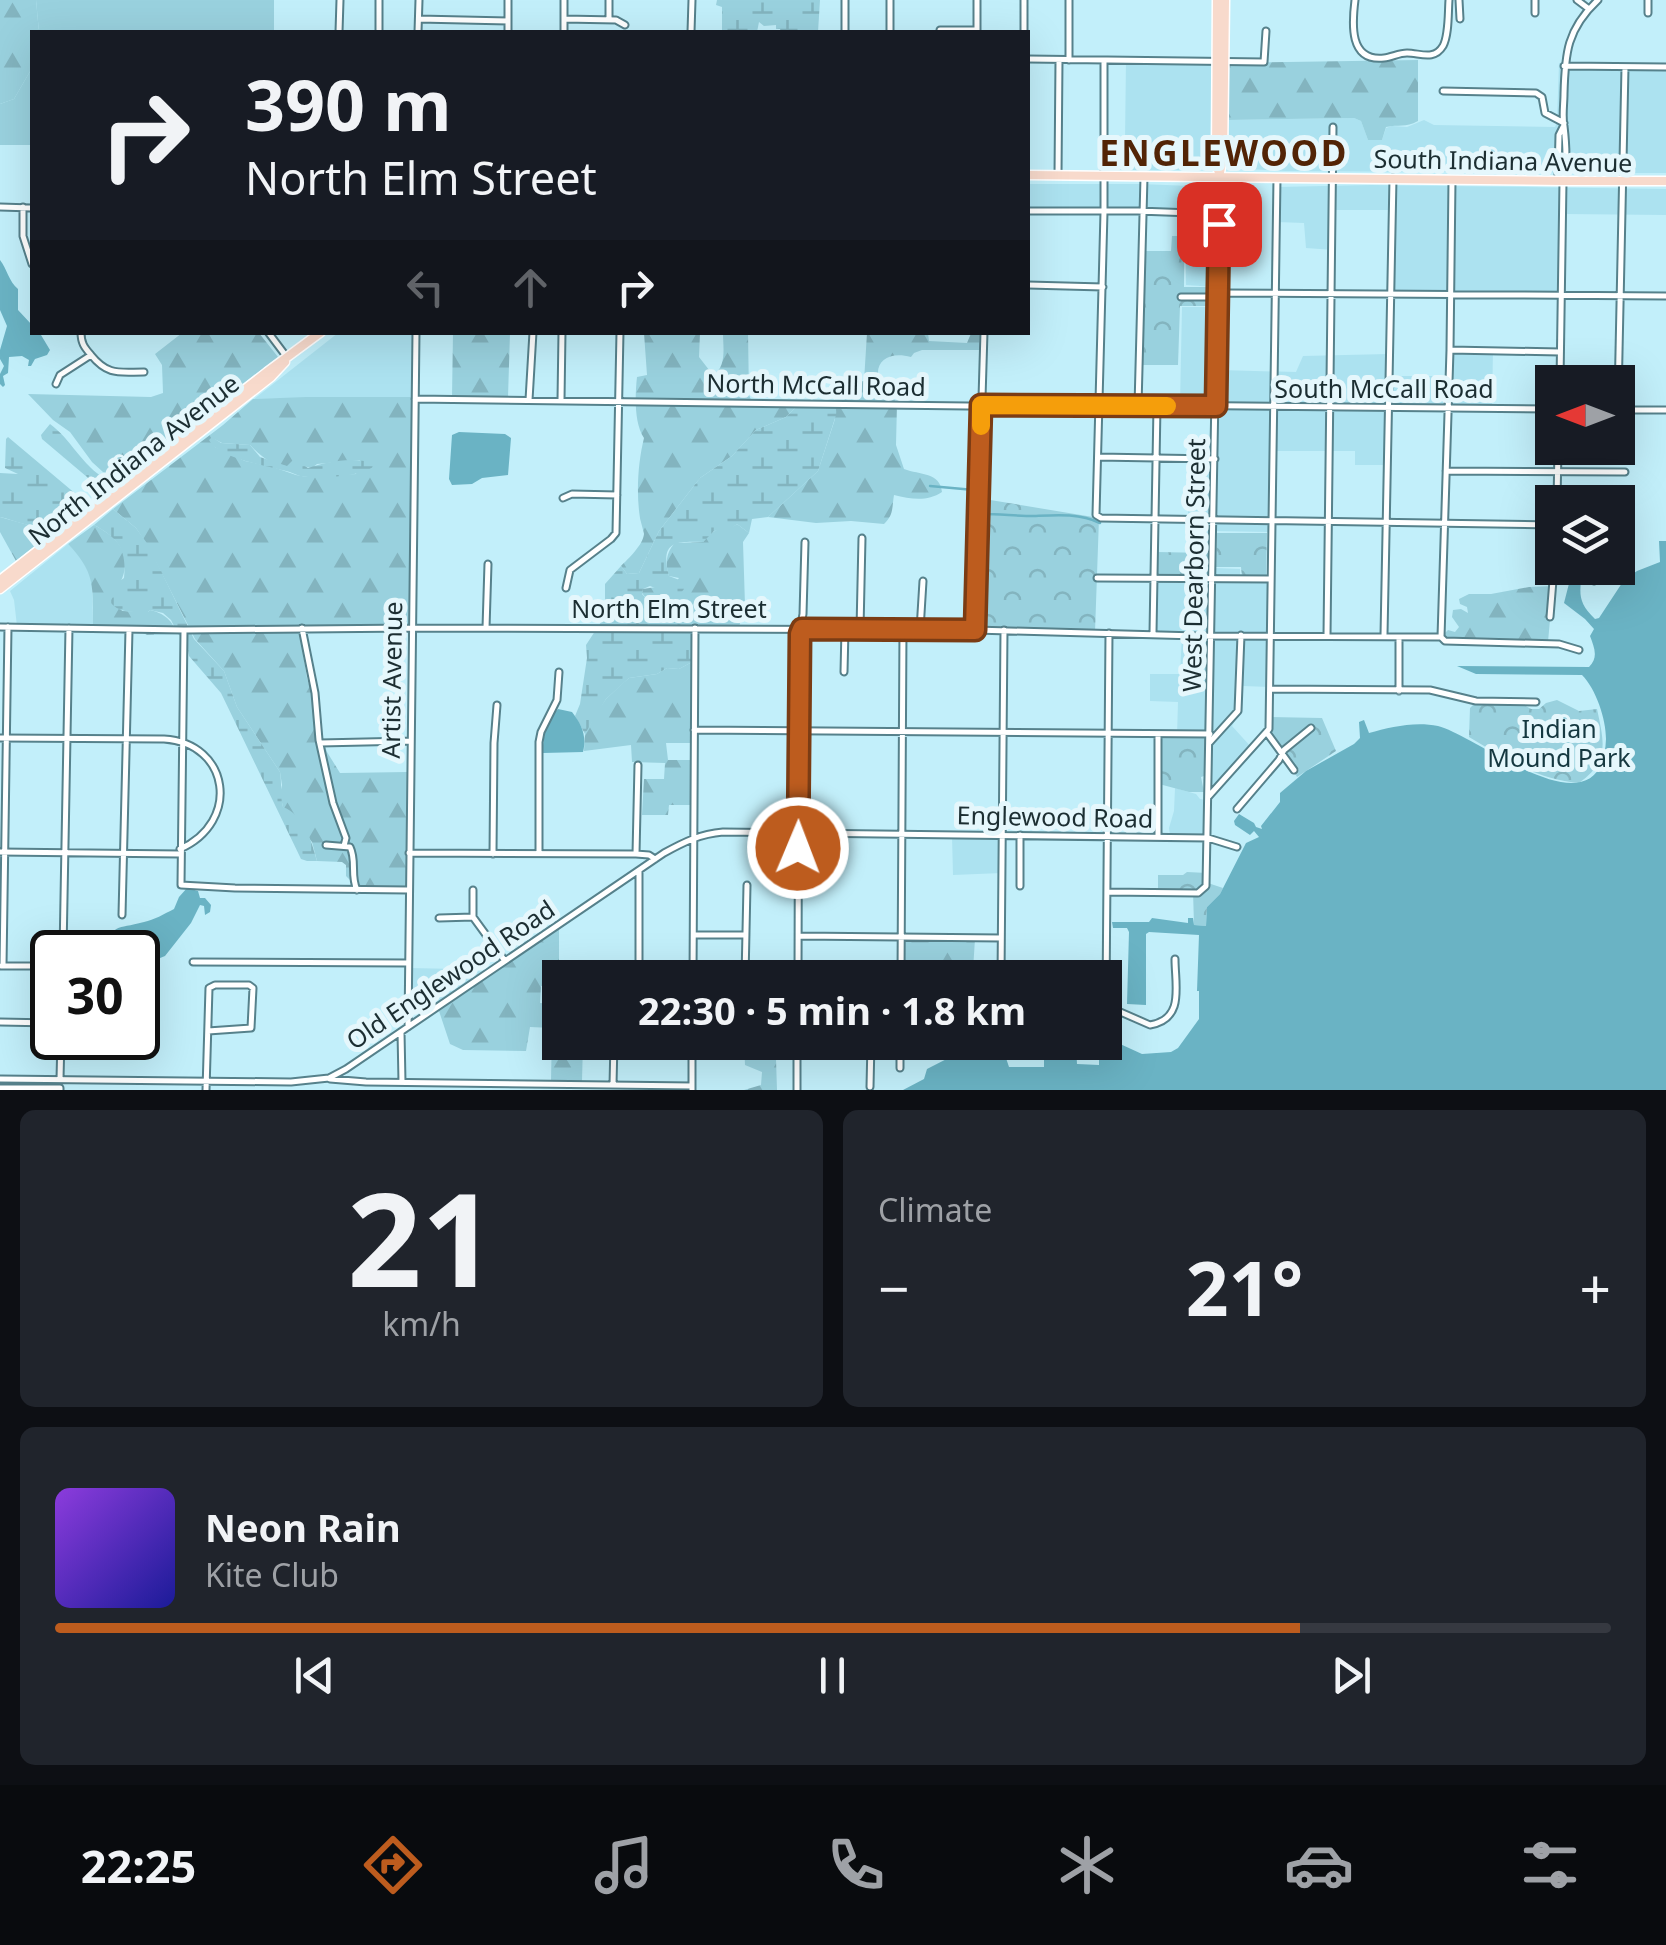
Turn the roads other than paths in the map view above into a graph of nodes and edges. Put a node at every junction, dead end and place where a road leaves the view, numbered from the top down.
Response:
1 (340, 0) edge
2 (380, 0) edge
3 (419, 0) edge
4 (508, 0) edge
5 (564, 0) edge
6 (609, 0) edge
7 (692, 0) edge
8 (845, 0) edge
9 (890, 0) edge
10 (977, 0) edge
11 (1024, 0) edge
12 (1069, 0) edge
13 (1221, 0) edge
14 (1355, 0) edge
15 (1448, 0) edge
16 (1460, 0) edge
17 (1535, 0) edge
18 (1577, 0) edge
19 (1598, 0) edge
20 (1648, 0) edge
21 (1589, 9) junction
22 (1535, 13) dead end
23 (1648, 13) dead end
24 (1460, 18) dead end
25 (564, 19) junction
26 (609, 19) junction
27 (418, 20) junction
28 (508, 21) junction
29 (625, 24) dead end
30 (339, 30) edge
31 (379, 30) edge
32 (418, 30) edge
33 (508, 30) edge
34 (564, 30) edge
35 (691, 30) edge
36 (845, 30) edge
37 (890, 30) edge
38 (977, 30) edge
39 (1024, 30) edge
40 (1266, 31) dead end
41 (1030, 60) edge
42 (1059, 60) junction
43 (1069, 60) junction
44 (1104, 60) junction
45 (1220, 62) junction
46 (1564, 66) junction
47 (1625, 67) junction
48 (1666, 68) edge
49 (1444, 91) dead end
50 (1564, 125) junction
51 (1333, 128) dead end
52 (1030, 175) edge
53 (1058, 175) junction
54 (1104, 176) junction
55 (1144, 176) junction
56 (1219, 177) junction
57 (1277, 178) junction
58 (1334, 178) junction
59 (1392, 178) junction
60 (1452, 179) junction
61 (1666, 180) edge
62 (1622, 181) junction
63 (1563, 182) junction
64 (0, 207) edge
65 (23, 208) junction
66 (30, 208) edge
67 (1030, 211) edge
68 (1104, 212) junction
69 (1142, 212) junction
70 (1219, 214) junction
71 (30, 258) edge
72 (1030, 285) edge
73 (1103, 287) junction
74 (1275, 292) junction
75 (1332, 293) junction
76 (1390, 293) junction
77 (1218, 294) junction
78 (1450, 294) junction
79 (1562, 296) junction
80 (1620, 296) junction
81 (1666, 296) edge
82 (1181, 297) dead end
83 (81, 335) edge
84 (270, 335) edge
85 (317, 335) edge
86 (416, 335) edge
87 (533, 335) edge
88 (562, 335) edge
89 (620, 335) edge
90 (984, 335) edge
91 (1450, 350) junction
92 (1560, 352) junction
93 (91, 355) junction
94 (288, 358) junction
95 (1560, 365) edge
96 (1619, 365) edge
97 (144, 372) dead end
98 (56, 384) dead end
99 (415, 399) junction
100 (529, 400) junction
101 (561, 400) junction
102 (619, 401) junction
103 (981, 405) junction
104 (1099, 405) junction
105 (1138, 406) junction
106 (1157, 406) junction
107 (1216, 406) junction
108 (1273, 407) junction
109 (1330, 407) junction
110 (1388, 408) junction
111 (1448, 408) junction
112 (1535, 409) edge
113 (1635, 410) edge
114 (1666, 410) edge
115 (1097, 458) junction
116 (1157, 458) junction
117 (1215, 459) junction
118 (1558, 465) edge
119 (1446, 470) junction
120 (1558, 471) junction
121 (1625, 472) dead end
122 (1558, 485) edge
123 (617, 495) junction
124 (563, 498) dead end
125 (1156, 518) junction
126 (1214, 519) junction
127 (1271, 520) junction
128 (1329, 520) junction
129 (1386, 521) junction
130 (1444, 523) junction
131 (1535, 524) edge
132 (862, 538) dead end
133 (806, 542) dead end
134 (488, 564) dead end
135 (1097, 578) dead end
136 (1154, 578) junction
137 (1213, 579) junction
138 (1271, 579) junction
139 (0, 580) edge
140 (923, 581) dead end
141 (1553, 585) edge
142 (566, 588) dead end
143 (0, 589) edge
144 (1550, 617) dead end
145 (0, 627) edge
146 (8, 627) junction
147 (69, 628) junction
148 (302, 628) junction
149 (412, 628) junction
150 (486, 628) junction
151 (695, 628) junction
152 (802, 629) junction
153 (845, 629) junction
154 (860, 629) junction
155 (129, 630) junction
156 (184, 630) junction
157 (903, 630) junction
158 (920, 630) junction
159 (975, 630) junction
160 (1004, 630) junction
161 (1109, 633) junction
162 (1153, 634) junction
163 (1212, 635) junction
164 (1241, 635) junction
165 (1270, 635) junction
166 (1327, 636) junction
167 (1384, 636) junction
168 (1399, 637) junction
169 (1440, 637) junction
170 (1579, 650) dead end
171 (558, 672) dead end
172 (844, 672) dead end
173 (1270, 689) junction
174 (1399, 690) junction
175 (1536, 702) dead end
176 (497, 705) dead end
177 (1311, 728) dead end
178 (694, 730) junction
179 (800, 731) junction
180 (902, 732) junction
181 (1004, 733) junction
182 (1267, 733) junction
183 (1108, 734) junction
184 (1158, 734) junction
185 (4, 738) edge
186 (67, 738) junction
187 (1210, 738) junction
188 (126, 740) junction
189 (410, 741) junction
190 (183, 742) junction
191 (320, 743) junction
192 (1283, 754) junction
193 (638, 765) dead end
194 (1294, 770) dead end
195 (1209, 796) junction
196 (1237, 809) dead end
197 (799, 833) junction
198 (902, 834) junction
199 (1002, 835) junction
200 (1020, 835) junction
201 (1107, 836) junction
202 (693, 837) junction
203 (1158, 837) junction
204 (1208, 838) junction
205 (326, 845) dead end
206 (344, 846) junction
207 (1237, 847) dead end
208 (180, 851) junction
209 (2, 852) edge
210 (65, 852) junction
211 (124, 853) junction
212 (408, 853) junction
213 (538, 853) junction
214 (493, 854) junction
215 (636, 854) junction
216 (654, 860) junction
217 (639, 870) junction
218 (747, 885) dead end
219 (1020, 886) dead end
220 (357, 890) junction
221 (408, 890) junction
222 (472, 890) dead end
223 (1107, 892) junction
224 (122, 915) dead end
225 (473, 917) junction
226 (439, 918) dead end
227 (63, 930) edge
228 (693, 935) junction
229 (746, 935) junction
230 (798, 936) junction
231 (901, 937) junction
232 (1001, 938) junction
233 (1175, 959) dead end
234 (640, 960) edge
235 (693, 960) edge
236 (745, 960) edge
237 (798, 960) edge
238 (901, 960) edge
239 (1001, 960) edge
240 (192, 962) dead end
241 (505, 962) junction
242 (408, 964) junction
243 (1, 966) edge
244 (30, 966) edge
245 (0, 1022) edge
246 (30, 1023) edge
247 (408, 1027) junction
248 (208, 1032) junction
249 (401, 1032) junction
250 (60, 1060) edge
251 (614, 1060) edge
252 (692, 1060) edge
253 (797, 1060) edge
254 (870, 1060) edge
255 (900, 1060) edge
256 (900, 1068) dead end
257 (329, 1078) junction
258 (0, 1079) edge
259 (60, 1080) junction
260 (122, 1080) junction
261 (206, 1081) junction
262 (402, 1082) junction
263 (614, 1085) junction
264 (291, 1086) edge
265 (523, 1087) edge
266 (578, 1087) edge
267 (870, 1087) dead end
268 (0, 1088) edge
269 (635, 1088) edge
270 (692, 1088) edge
271 (60, 1089) edge
272 (122, 1090) edge
273 (206, 1090) edge
274 (797, 1090) edge

1 - 30 street
2 - 31 street
3 - 27 street
4 - 28 street
5 - 25 street
6 - 26 street
7 - 35 street
8 - 36 street
9 - 37 street
10 - 38 street
11 - 39 street
12 - 43 street
13 - 45 main road
14 - 15 street
16 - 24 street
17 - 22 street
18 - 21 street
19 - 21 street
20 - 23 street
21 - 46 street
25 - 26 street
25 - 34 street
26 - 29 street
27 - 28 street
27 - 32 street
28 - 33 street
40 - 45 street
41 - 42 street
42 - 43 street
42 - 53 street
43 - 44 street
44 - 45 street
44 - 54 street
45 - 56 main road
46 - 47 street
46 - 50 street
47 - 48 street
47 - 62 street
49 - 50 street
50 - 63 street
51 - 58 street
52 - 53 main road
53 - 54 main road
54 - 55 main road
54 - 68 street
55 - 56 main road
55 - 69 street
56 - 57 main road, South Indiana Avenue
56 - 70 street, West Dearborn Street
57 - 58 main road, South Indiana Avenue
57 - 74 street
58 - 59 main road, South Indiana Avenue
58 - 75 street
59 - 60 main road, South Indiana Avenue
59 - 76 street
60 - 63 main road, South Indiana Avenue
60 - 78 street
61 - 62 main road, South Indiana Avenue
62 - 63 main road, South Indiana Avenue
62 - 80 street
63 - 79 street
64 - 65 street
65 - 66 street
65 - 71 street
67 - 68 street
68 - 69 street
68 - 73 street
69 - 70 street
69 - 105 street
70 - 77 street, West Dearborn Street
72 - 73 street
73 - 104 street
74 - 75 street
74 - 77 street
74 - 108 street
75 - 76 street
75 - 109 street
76 - 78 street
76 - 110 street
77 - 82 street
77 - 107 street, West Dearborn Street
78 - 79 street
78 - 91 street
79 - 80 street
79 - 92 street
80 - 81 street
80 - 96 street
83 - 93 street
84 - 94 street
85 - 94 main road, North Indiana Avenue
86 - 99 street, Artist Avenue
87 - 100 street
88 - 101 street
89 - 102 street
90 - 103 street
91 - 92 street
91 - 111 street
92 - 95 street
93 - 97 street
93 - 98 street
94 - 139 main road, North Indiana Avenue
94 - 143 main road, North Indiana Avenue
99 - 100 street, North McCall Road
99 - 149 street, Artist Avenue
100 - 101 street, North McCall Road
101 - 102 street, North McCall Road
102 - 103 street, North McCall Road
102 - 123 street
103 - 104 street, North McCall Road
103 - 159 street
104 - 105 street, North McCall Road
104 - 115 street
105 - 106 street, North McCall Road
106 - 107 street, North McCall Road
106 - 116 street
107 - 108 street, South McCall Road
107 - 117 street, West Dearborn Street
108 - 109 street, South McCall Road
108 - 127 street
109 - 110 street, South McCall Road
109 - 128 street
110 - 111 street, South McCall Road
110 - 129 street
111 - 112 street, South McCall Road
111 - 119 street
113 - 114 street
115 - 116 street
115 - 125 street
116 - 117 street
116 - 125 street
117 - 126 street, West Dearborn Street
118 - 120 street
119 - 120 street
119 - 130 street
120 - 121 street
120 - 122 street
123 - 124 street
123 - 142 street
125 - 126 street
125 - 136 street
126 - 127 street
126 - 137 street, West Dearborn Street
127 - 128 street
127 - 138 street
128 - 129 street
128 - 166 street
129 - 130 street
129 - 167 street
130 - 131 street
130 - 169 street
132 - 154 street
133 - 152 street
134 - 150 street
135 - 136 street
136 - 137 street
136 - 162 street
137 - 138 street
137 - 163 street, West Dearborn Street
138 - 165 street
140 - 158 street
141 - 144 street
145 - 146 street, North Elm Street
146 - 147 street, North Elm Street
146 - 185 street
147 - 155 street, North Elm Street
147 - 186 street
148 - 149 street, North Elm Street
148 - 156 street, North Elm Street
148 - 191 street
149 - 150 street, North Elm Street
149 - 189 street, Artist Avenue
150 - 151 street, North Elm Street
151 - 152 street, North Elm Street
151 - 178 street
152 - 153 street, North Elm Street
152 - 179 street
153 - 154 street, North Elm Street
153 - 172 street
154 - 157 street, North Elm Street
155 - 156 street, North Elm Street
155 - 188 street
156 - 190 street
157 - 158 street, North Elm Street
157 - 180 street
158 - 159 street, North Elm Street
159 - 160 street, North Elm Street
160 - 161 street, North Elm Street
160 - 181 street
161 - 162 street, North Elm Street
161 - 183 street
162 - 163 street, North Elm Street
163 - 164 street, North Elm Street
163 - 187 street, West Dearborn Street
164 - 165 street, North Elm Street
164 - 187 street
165 - 166 street, North Elm Street
165 - 173 street
166 - 167 street, North Elm Street
167 - 168 street, North Elm Street
168 - 169 street, North Elm Street
168 - 174 street
169 - 170 street, North Elm Street
171 - 213 street
173 - 174 street
173 - 182 street
174 - 175 street
176 - 214 street
177 - 192 street
178 - 179 street
178 - 202 street
179 - 180 street
179 - 197 street
180 - 181 street
180 - 198 street
181 - 183 street
181 - 199 street
182 - 192 street
182 - 195 street
183 - 184 street
183 - 201 street
184 - 187 street
184 - 203 street
185 - 186 street
185 - 209 street
186 - 188 street
186 - 210 street
187 - 195 street, West Dearborn Street
188 - 190 street
188 - 211 street
189 - 191 street
189 - 212 street, Artist Avenue
190 - 208 street
190 - 208 street
191 - 206 street
192 - 194 street
192 - 196 street
193 - 215 street
195 - 204 street, West Dearborn Street
197 - 198 street, Old Englewood Road
197 - 202 street, Old Englewood Road
197 - 230 street
198 - 199 street, Englewood Road
198 - 231 street
199 - 200 street, Englewood Road
199 - 232 street
200 - 201 street, Englewood Road
200 - 219 street
201 - 203 street, Englewood Road
201 - 223 street
202 - 216 street, Old Englewood Road
202 - 228 street
203 - 204 street, Englewood Road
204 - 207 street, Englewood Road
204 - 223 street, West Dearborn Street
205 - 206 street
206 - 220 street
208 - 211 street
208 - 220 street
209 - 210 street
209 - 243 street
210 - 211 street
210 - 227 street
211 - 224 street
212 - 214 street
212 - 221 street, Artist Avenue
213 - 214 street
213 - 215 street
215 - 216 street
216 - 217 street, Old Englewood Road
217 - 234 street
217 - 241 street, Old Englewood Road
218 - 229 street
220 - 221 street
221 - 242 street, Artist Avenue
222 - 225 street
223 - 233 street
225 - 226 street
225 - 241 street
228 - 229 street
228 - 235 street
229 - 236 street
230 - 231 street
230 - 237 street
231 - 232 street
231 - 238 street
232 - 239 street
240 - 242 street
241 - 247 street, Old Englewood Road
242 - 247 street, Artist Avenue
243 - 244 street
245 - 246 street
247 - 249 street, Old Englewood Road
248 - 248 street
248 - 261 street
249 - 257 street, Old Englewood Road
249 - 262 street
250 - 259 street
251 - 263 street
252 - 270 street
253 - 274 street
254 - 267 street
255 - 256 street
257 - 262 street
257 - 264 street, Old Englewood Road
258 - 259 street, Old Englewood Road
259 - 260 street, Old Englewood Road
260 - 261 street, Old Englewood Road
260 - 272 street
261 - 264 street, Old Englewood Road
261 - 273 street
262 - 265 street
263 - 266 street
263 - 269 street
265 - 266 street
268 - 271 street
269 - 270 street

